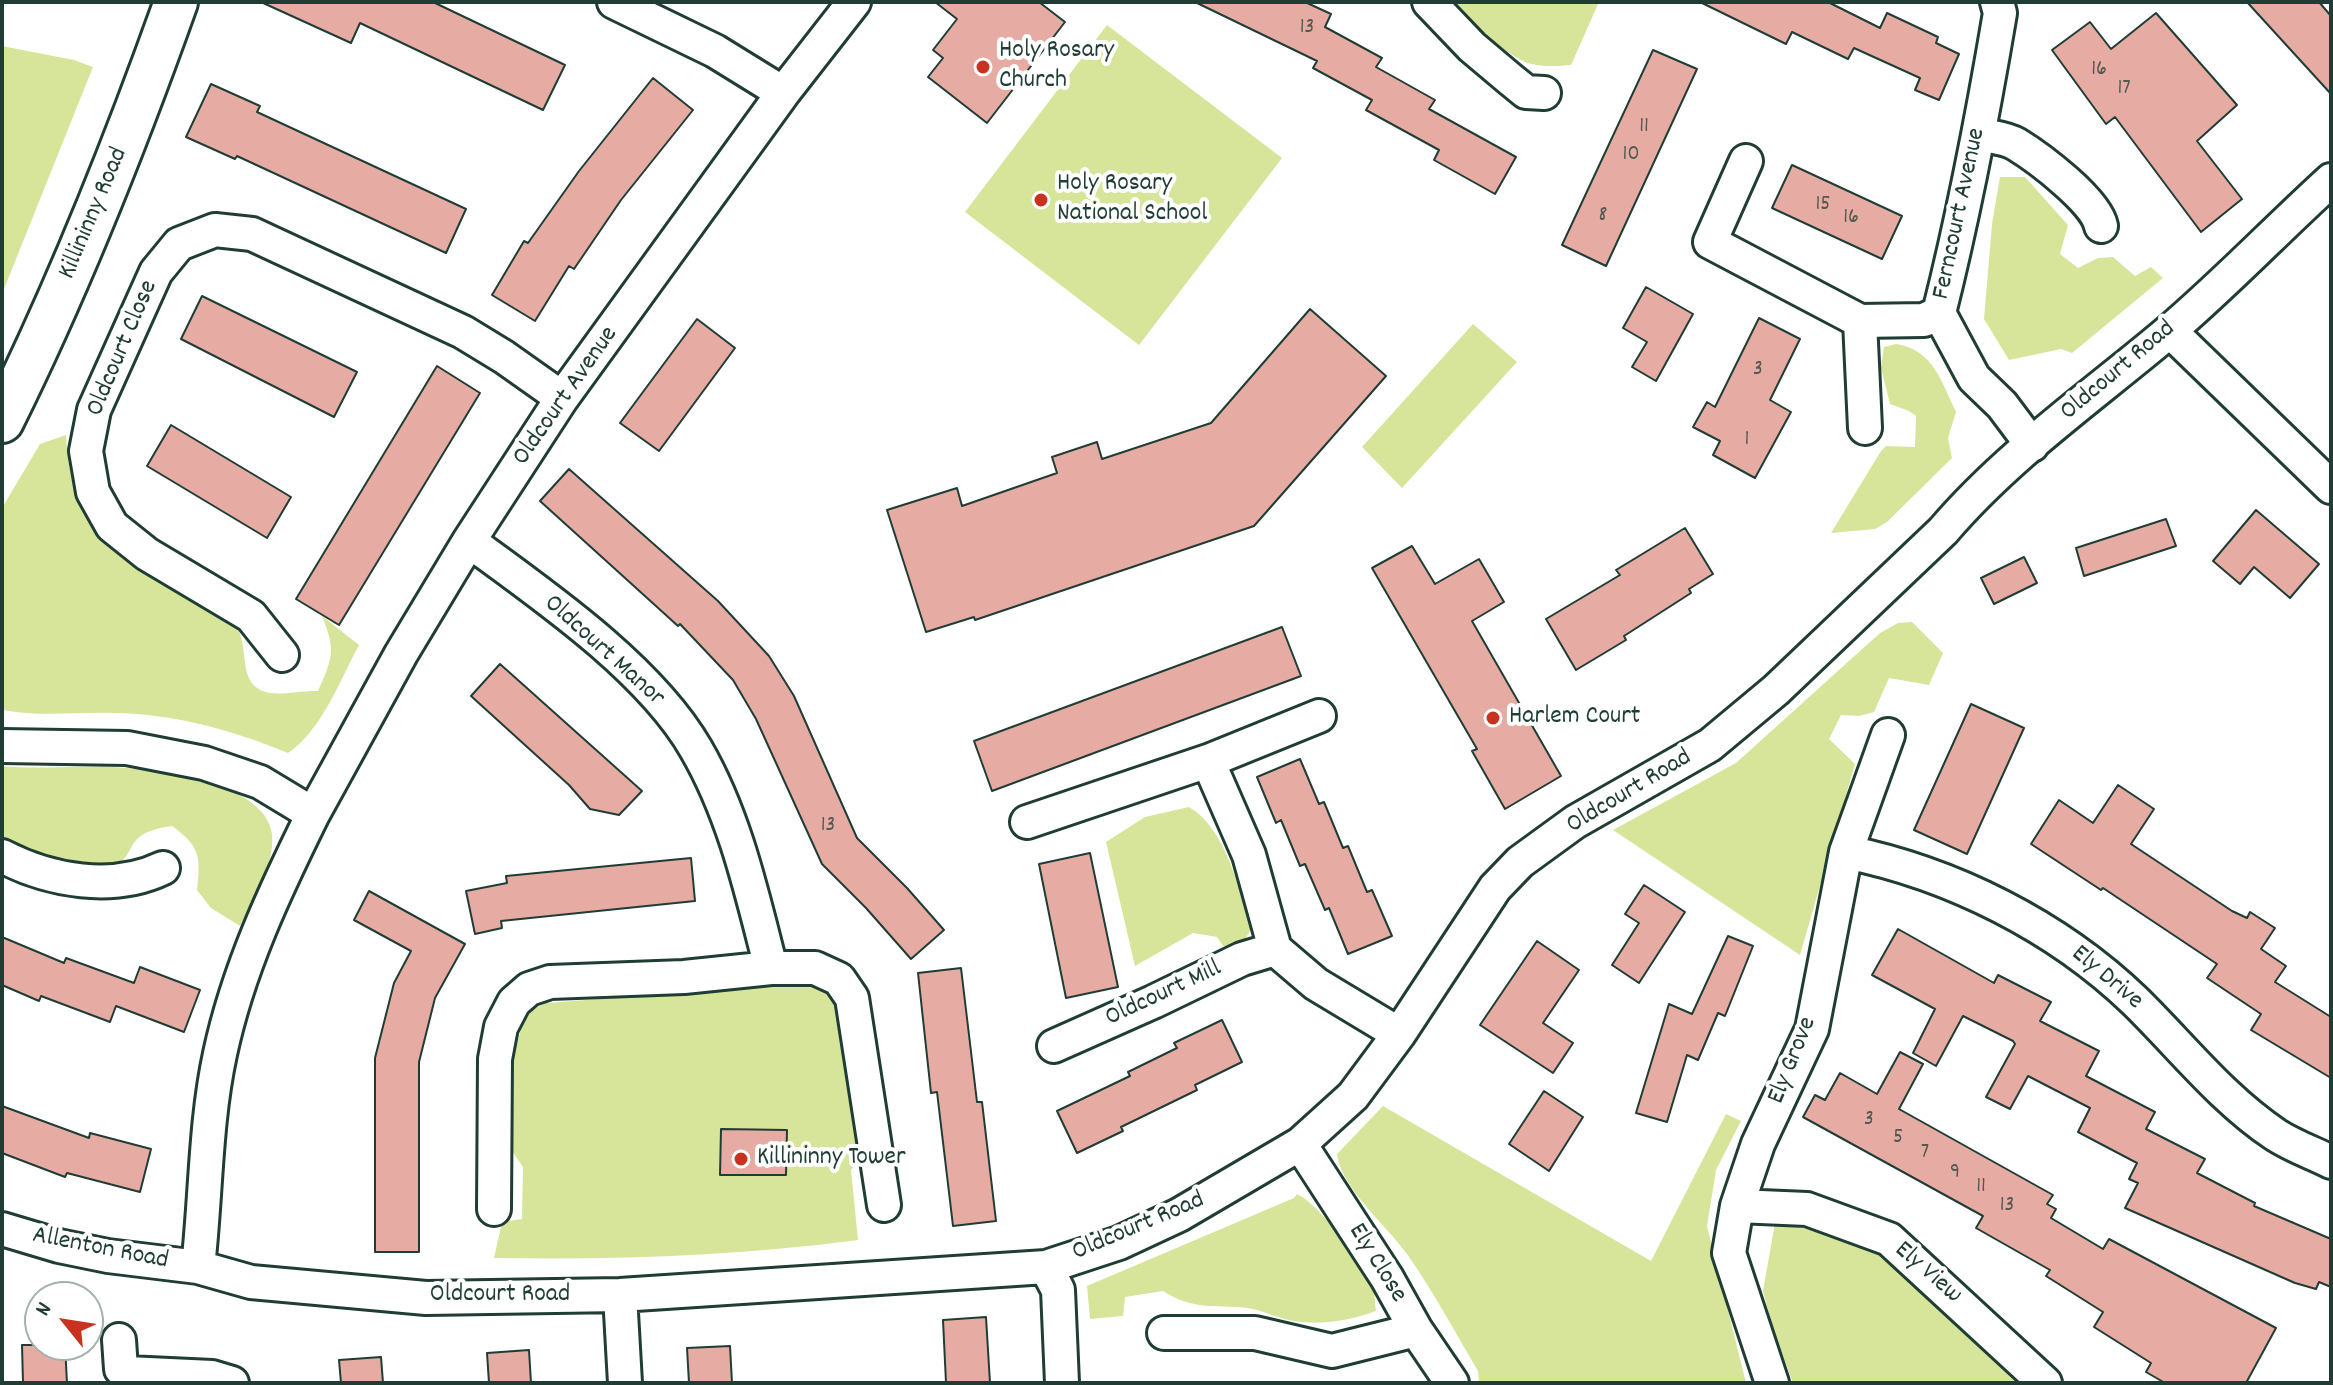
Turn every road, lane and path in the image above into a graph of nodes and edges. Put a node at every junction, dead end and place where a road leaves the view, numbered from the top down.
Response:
1 (176, 2) edge
2 (614, 2) edge
3 (854, 2) edge
4 (1429, 2) edge
5 (1997, 2) edge
6 (783, 93) junction
7 (1544, 93) dead end
8 (1979, 134) junction
9 (1746, 161) dead end
10 (2331, 180) edge
11 (2101, 226) dead end
12 (1939, 313) junction
13 (1860, 321) junction
14 (2170, 331) junction
15 (562, 398) junction
16 (2, 421) edge
17 (1865, 428) dead end
18 (2032, 445) junction
19 (2331, 487) edge
20 (469, 541) junction
21 (282, 655) dead end
22 (1319, 716) dead end
23 (1888, 735) dead end
24 (2, 746) edge
25 (1208, 761) junction
26 (313, 814) junction
27 (1027, 822) dead end
28 (1846, 852) junction
29 (2, 856) edge
30 (163, 868) dead end
31 (1275, 949) junction
32 (771, 968) junction
33 (1399, 1034) junction
34 (1054, 1046) dead end
35 (1300, 1144) junction
36 (2331, 1162) edge
37 (884, 1205) dead end
38 (1737, 1206) junction
39 (494, 1209) dead end
40 (2, 1229) edge
41 (198, 1267) junction
42 (1046, 1267) junction
43 (620, 1295) junction
44 (1416, 1330) junction
45 (1164, 1333) dead end
46 (119, 1340) dead end
47 (232, 1383) edge
48 (625, 1383) edge
49 (1062, 1383) edge
50 (1452, 1383) edge
51 (1772, 1383) edge
52 (2045, 1383) edge

1 - 16 main road, Killininny Road
2 - 6 street
3 - 6 street, Oldcourt Avenue
4 - 7 street
5 - 8 street, Ferncourt Avenue
6 - 15 street, Oldcourt Avenue
8 - 11 street
8 - 12 street, Ferncourt Avenue
9 - 13 street
10 - 14 street, Oldcourt Road
12 - 13 street
12 - 18 street, Ferncourt Avenue
13 - 17 street
14 - 18 street, Oldcourt Road
14 - 19 street
15 - 20 street, Oldcourt Avenue
15 - 21 street, Oldcourt Close
18 - 33 street, Oldcourt Road
20 - 26 street, Oldcourt Avenue
20 - 32 street, Oldcourt Manor
22 - 25 street
23 - 28 street, Ely Grove
24 - 26 street
25 - 27 street
25 - 31 street
26 - 41 street
28 - 36 street, Ely Drive
28 - 38 street, Ely Grove
29 - 30 street
31 - 33 street
31 - 34 street, Oldcourt Mill
32 - 37 street
32 - 39 street
33 - 35 street, Oldcourt Road
35 - 42 street, Oldcourt Road
35 - 44 street, Ely Close
38 - 51 street, Ely Grove
38 - 52 street, Ely View
40 - 41 street, Allenton Road
41 - 43 street, Oldcourt Road
42 - 43 street, Oldcourt Road
42 - 49 street
43 - 48 street
44 - 45 street
44 - 50 street, Ely Close
46 - 47 street

